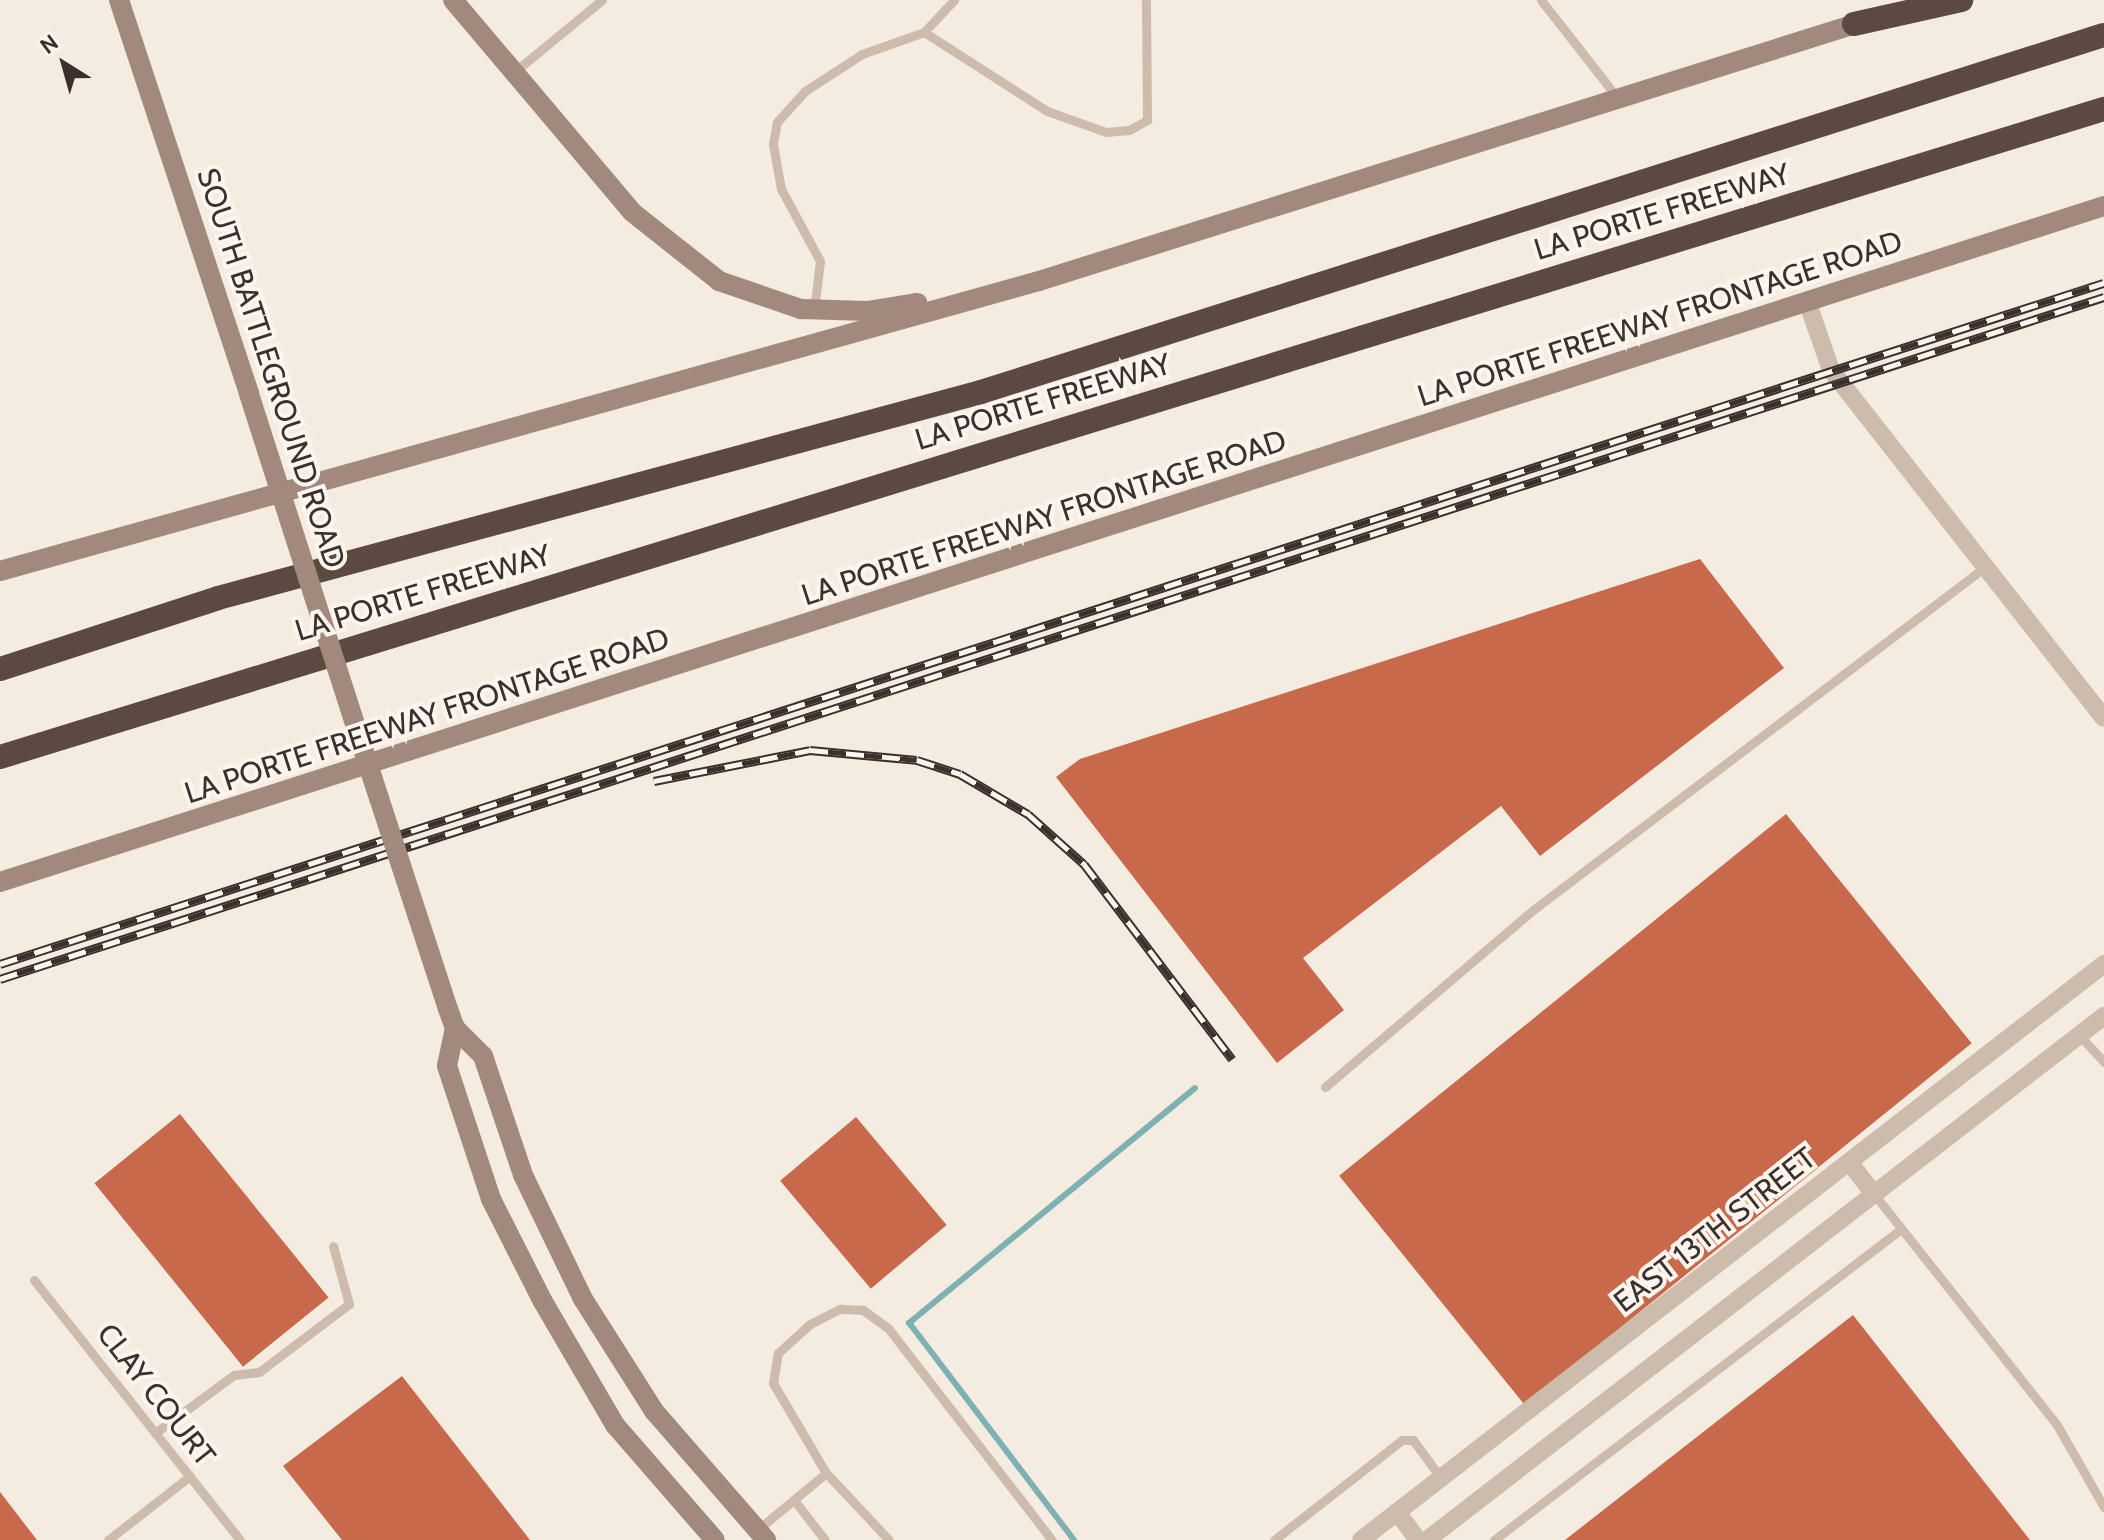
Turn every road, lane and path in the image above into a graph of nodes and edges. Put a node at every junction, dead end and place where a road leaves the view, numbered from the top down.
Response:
1 (120, 0) edge
2 (453, 0) edge
3 (602, 0) edge
4 (954, 0) edge
5 (1146, 0) edge
6 (1541, 0) edge
7 (1924, 0) edge
8 (1961, 0) edge
9 (1854, 24) junction
10 (924, 32) junction
11 (2104, 35) edge
12 (513, 73) junction
13 (1621, 102) junction
14 (2104, 109) edge
15 (2104, 206) edge
16 (1039, 281) junction
17 (1808, 304) junction
18 (814, 310) junction
19 (1985, 567) junction
20 (0, 571) edge
21 (0, 669) edge
22 (2104, 718) edge
23 (0, 757) edge
24 (368, 766) junction
25 (0, 882) edge
26 (2104, 964) edge
27 (2104, 1016) edge
28 (451, 1018) junction
29 (2079, 1035) junction
30 (2104, 1062) edge
31 (1325, 1087) dead end
32 (1849, 1162) junction
33 (1874, 1194) junction
34 (1901, 1229) junction
35 (333, 1246) dead end
36 (34, 1280) dead end
37 (155, 1433) junction
38 (826, 1473) junction
39 (190, 1476) junction
40 (1441, 1478) junction
41 (794, 1500) junction
42 (2104, 1507) edge
43 (1397, 1512) junction
44 (761, 1535) edge
45 (108, 1540) edge
46 (240, 1540) edge
47 (715, 1540) edge
48 (825, 1540) edge
49 (889, 1540) edge
50 (1052, 1540) edge
51 (1274, 1540) edge
52 (1361, 1540) edge
53 (1418, 1540) edge
54 (1427, 1540) edge
55 (1494, 1540) edge

1 - 24 main road, SOUTH BATTLEGROUND ROAD, bridge
2 - 12 main road
3 - 12 lane
4 - 10 lane
5 - 10 lane
6 - 13 lane
7 - 9 main road
8 - 9 highway
9 - 13 main road
10 - 18 lane
11 - 21 highway, LA PORTE FREEWAY
12 - 18 main road
13 - 16 main road
14 - 23 highway, LA PORTE FREEWAY
15 - 17 main road, LA PORTE FREEWAY FRONTAGE ROAD
16 - 18 main road
16 - 20 main road
17 - 19 street
17 - 24 main road, LA PORTE FREEWAY FRONTAGE ROAD
19 - 22 street
19 - 31 lane
24 - 25 main road, LA PORTE FREEWAY FRONTAGE ROAD
24 - 28 main road, SOUTH BATTLEGROUND ROAD, bridge
26 - 32 street, EAST 13TH STREET
27 - 29 street
28 - 44 main road, SOUTH BATTLEGROUND ROAD
28 - 47 main road, SOUTH BATTLEGROUND ROAD
29 - 30 lane
29 - 33 street
32 - 33 street
32 - 40 street, EAST 13TH STREET
33 - 34 lane
33 - 54 street
34 - 42 lane
34 - 55 lane
35 - 37 lane
36 - 37 lane, CLAY COURT
37 - 39 lane, CLAY COURT
38 - 41 lane
38 - 49 lane
38 - 50 lane
39 - 45 lane
39 - 46 lane, CLAY COURT
40 - 43 street, EAST 13TH STREET
40 - 51 lane
41 - 44 lane
41 - 48 lane
43 - 52 street, EAST 13TH STREET
43 - 53 street

